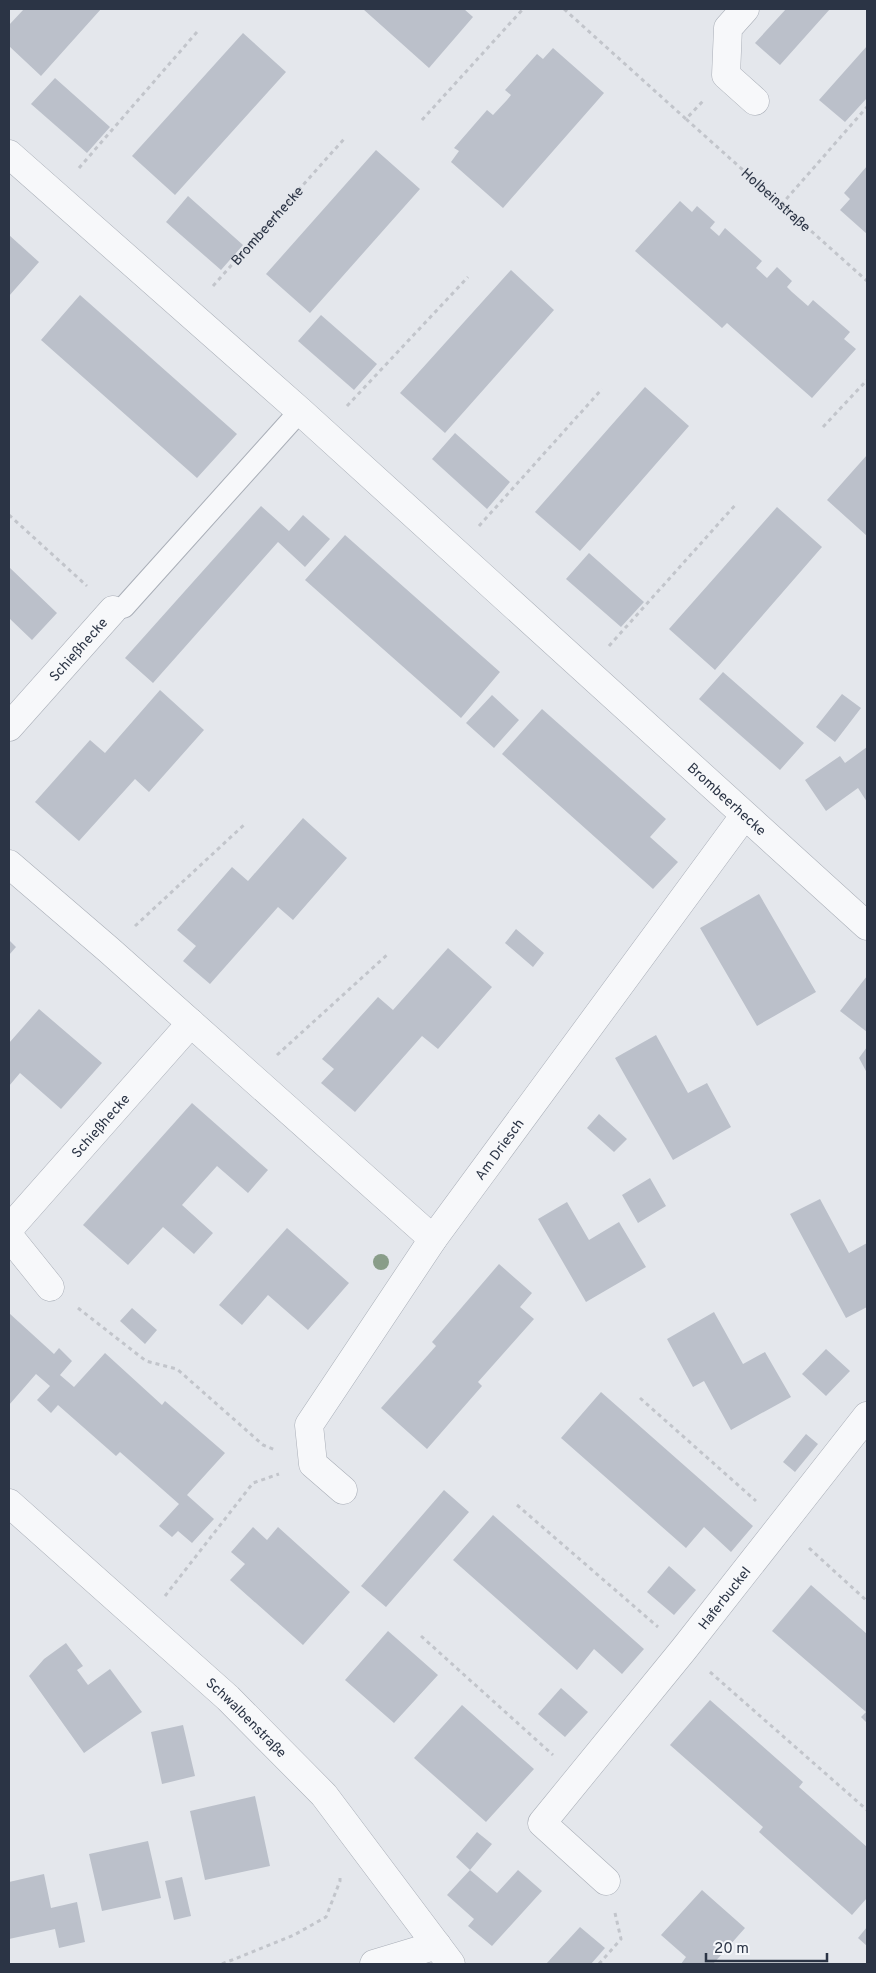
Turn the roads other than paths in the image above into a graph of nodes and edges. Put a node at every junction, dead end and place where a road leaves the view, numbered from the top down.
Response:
1 (745, 9) edge
2 (755, 101) dead end
3 (9, 154) edge
4 (300, 411) junction
5 (113, 610) joint
6 (9, 727) edge
7 (744, 816) junction
8 (9, 864) edge
9 (867, 926) edge
10 (191, 1023) junction
11 (9, 1230) edge
12 (9, 1236) edge
13 (433, 1239) junction
14 (50, 1287) road end
15 (867, 1416) edge
16 (343, 1490) dead end
17 (9, 1502) edge
18 (606, 1881) road end
19 (444, 1955) edge
20 (374, 1964) edge

1 - 2 street
3 - 4 street, Brombeerhecke
4 - 5 lane
4 - 7 street, Brombeerhecke
5 - 6 street, Schießhecke
7 - 9 street, Brombeerhecke
7 - 13 street, Am Driesch
8 - 10 street
10 - 11 street, Schießhecke
10 - 13 street
12 - 14 street
13 - 16 street, Am Driesch
15 - 18 street, Haferbuckel
17 - 19 street, Schwalbenstraße
19 - 20 street

